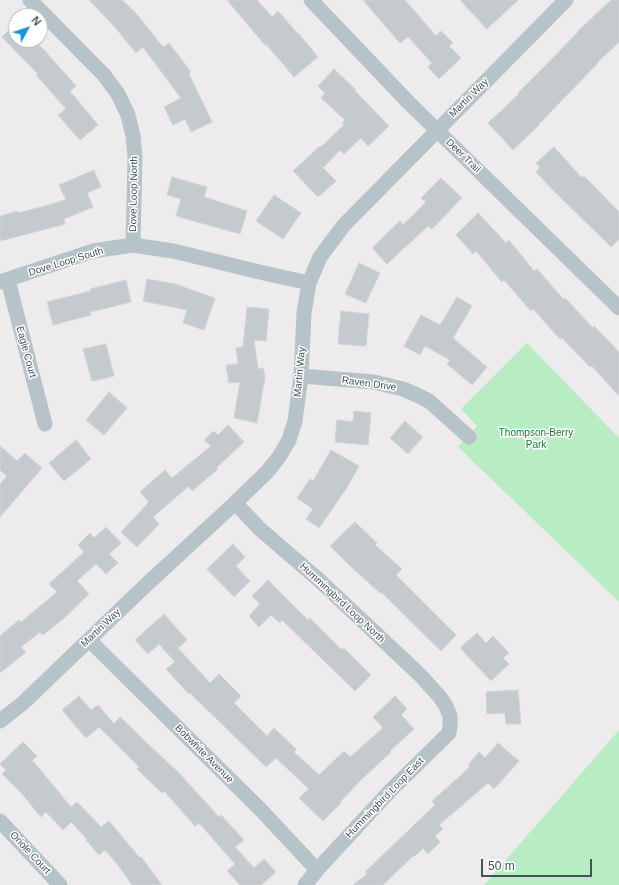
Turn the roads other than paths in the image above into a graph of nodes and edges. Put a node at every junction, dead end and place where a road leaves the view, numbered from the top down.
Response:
1 (30, 0) edge
2 (311, 0) edge
3 (566, 0) edge
4 (437, 130) junction
5 (133, 245) junction
6 (4, 281) edge
7 (309, 282) junction
8 (619, 308) edge
9 (301, 376) junction
10 (45, 424) dead end
11 (470, 437) dead end
12 (235, 503) junction
13 (89, 640) junction
14 (446, 706) joint
15 (0, 721) edge
16 (0, 821) edge
17 (317, 870) junction
18 (60, 885) edge
19 (305, 885) edge

1 - 5 street, Dove Loop North
2 - 4 street, Deer Trail
3 - 4 street, Martin Way
4 - 7 street, Martin Way
4 - 8 street, Deer Trail
5 - 6 street, Dove Loop South
5 - 7 street, Dove Loop North
6 - 10 street, Eagle Court
7 - 9 street, Martin Way
9 - 11 street, Raven Drive
9 - 12 street, Martin Way
12 - 13 street, Martin Way
12 - 14 street, Hummingbird Loop North
13 - 15 street, Martin Way
13 - 17 street, Bobwhite Avenue
14 - 17 street, Hummingbird Loop East
16 - 18 street, Oriole Court
17 - 19 street, Hummingbird Loop East

